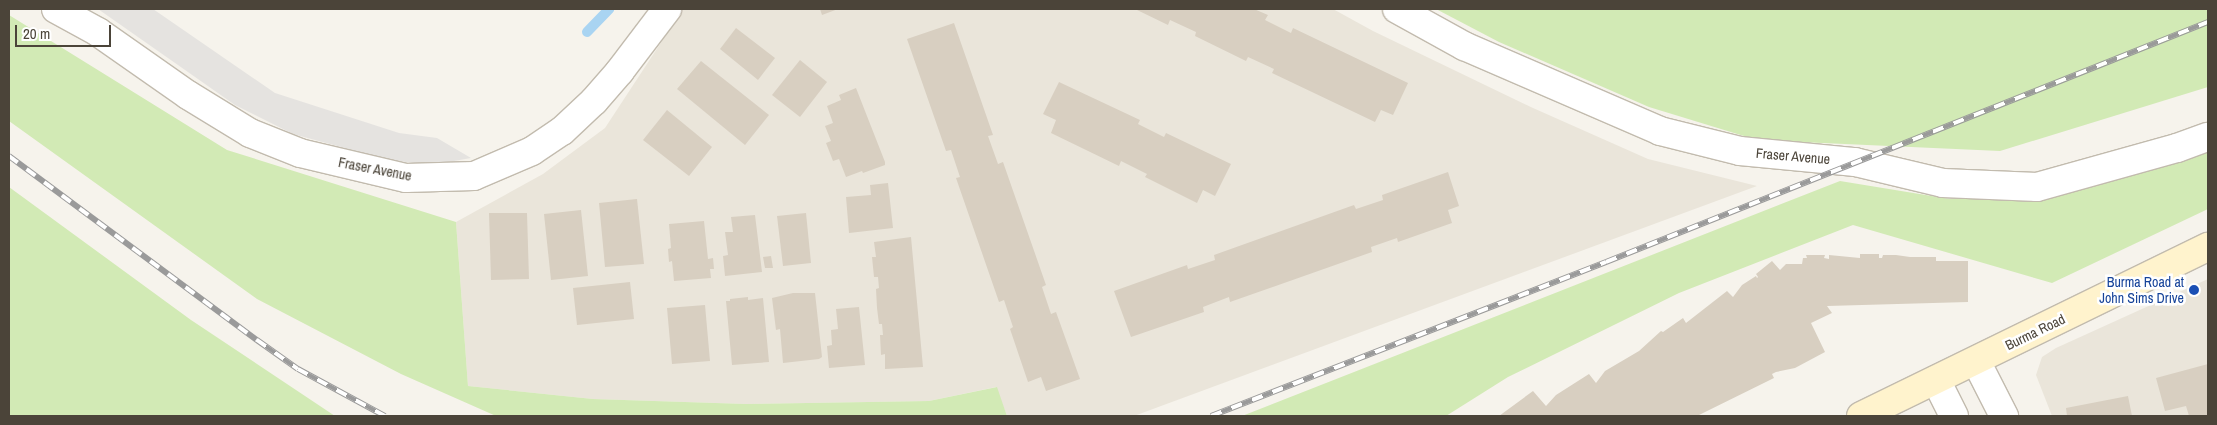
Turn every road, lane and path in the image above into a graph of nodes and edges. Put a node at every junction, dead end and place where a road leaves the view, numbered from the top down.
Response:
1 (56, 9) edge
2 (666, 9) edge
3 (1397, 9) edge
4 (2208, 137) edge
5 (2208, 247) edge
6 (1976, 361) junction
7 (1936, 380) junction
8 (1861, 416) edge
9 (1954, 416) edge
10 (2004, 416) edge

1 - 2 street, Fraser Avenue
3 - 4 street, Fraser Avenue
5 - 6 main road, Burma Road
6 - 7 main road, Burma Road
6 - 10 street
7 - 8 main road, Burma Road
7 - 9 street

